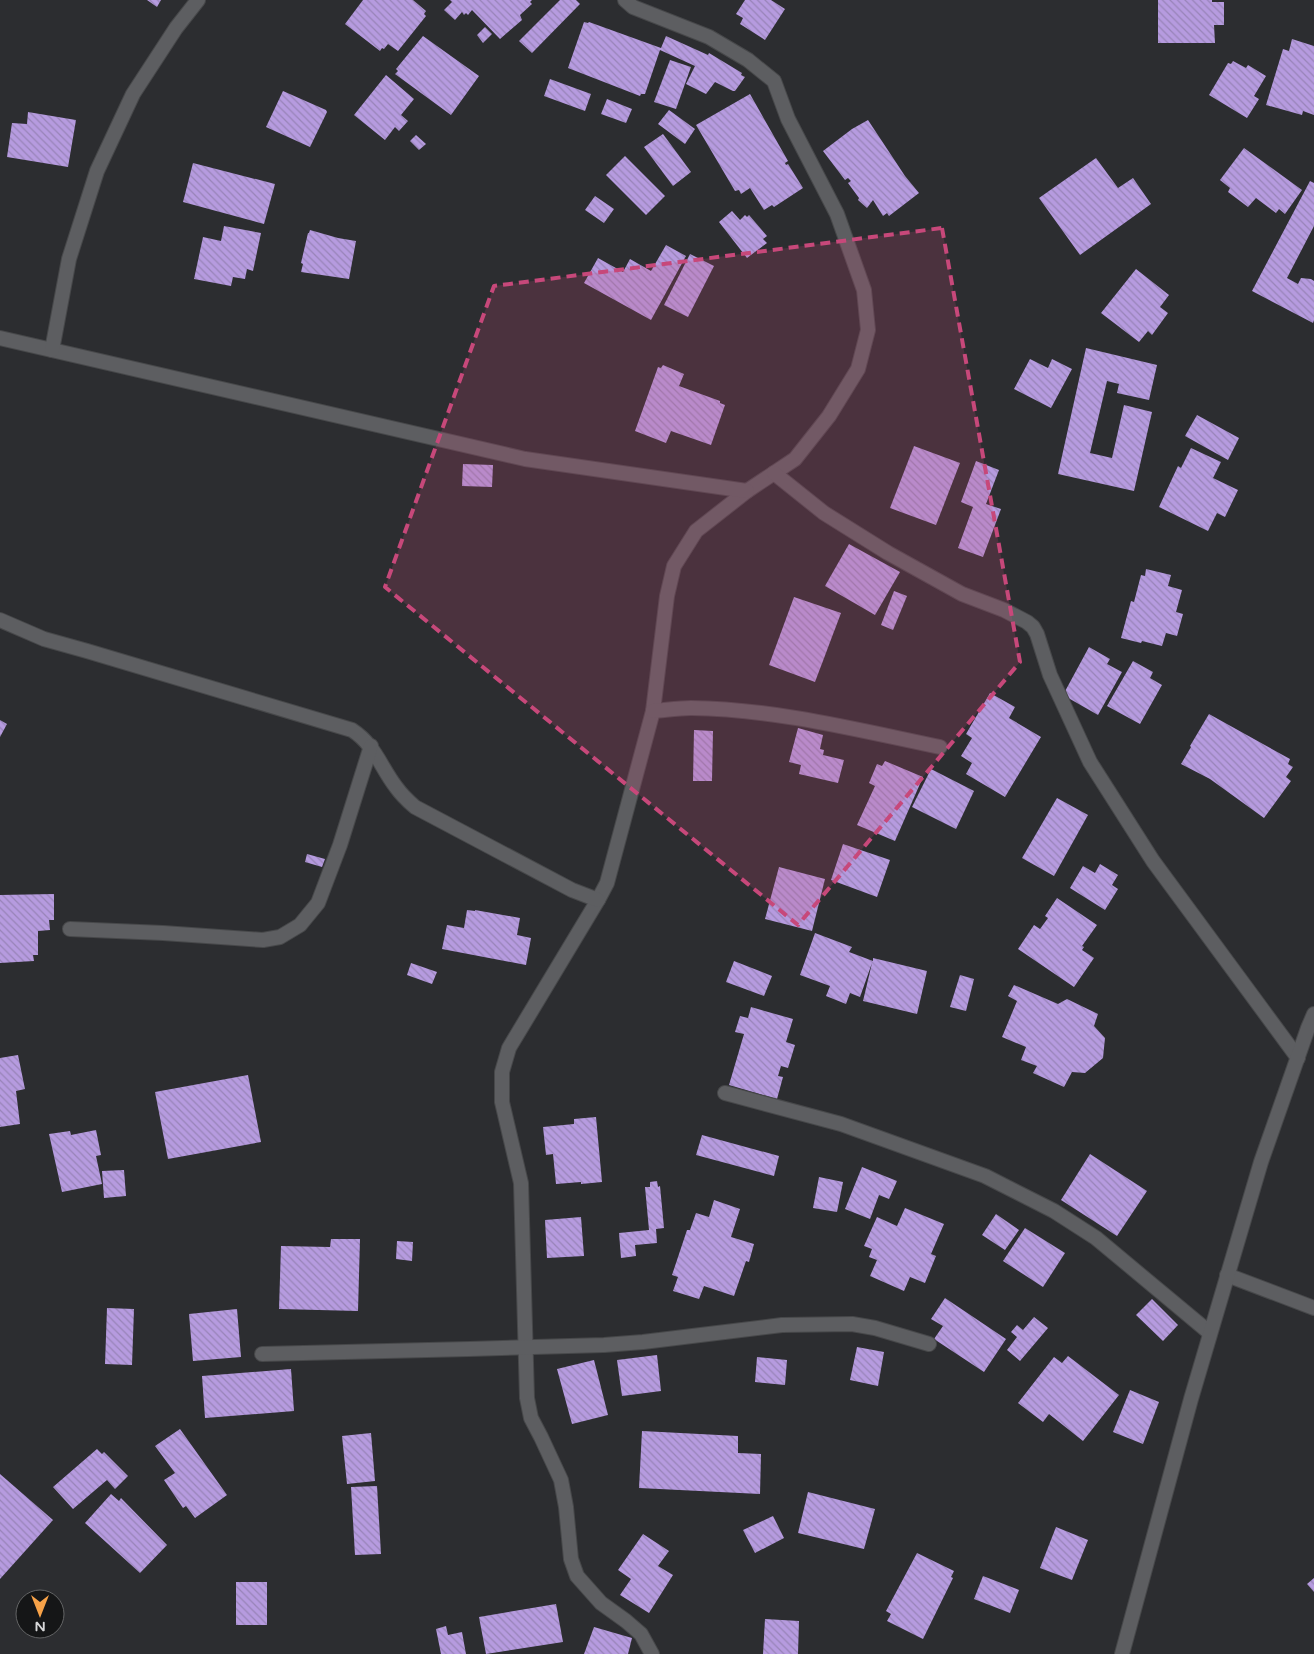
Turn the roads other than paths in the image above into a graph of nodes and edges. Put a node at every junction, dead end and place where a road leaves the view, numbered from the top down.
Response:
1 (198, 0) edge
2 (625, 0) edge
3 (0, 338) edge
4 (52, 350) junction
5 (774, 473) junction
6 (747, 490) junction
7 (0, 620) edge
8 (653, 711) junction
9 (371, 746) junction
10 (940, 747) dead end
11 (598, 900) junction
12 (70, 929) dead end
13 (1314, 1014) edge
14 (1298, 1058) junction
15 (725, 1093) dead end
16 (1227, 1275) junction
17 (1314, 1308) edge
18 (1210, 1333) junction
19 (929, 1344) dead end
20 (525, 1348) junction
21 (262, 1354) dead end
22 (652, 1654) edge
23 (1122, 1654) edge

1 - 4 street
2 - 5 street
3 - 4 street
4 - 6 street
5 - 6 street
5 - 14 street
6 - 8 street
7 - 9 street
8 - 10 street
8 - 11 street
9 - 11 street
9 - 12 street
11 - 20 street
13 - 14 street
14 - 16 street
15 - 18 street
16 - 17 street
16 - 18 street
18 - 23 street
19 - 20 street
20 - 21 street
20 - 22 street

